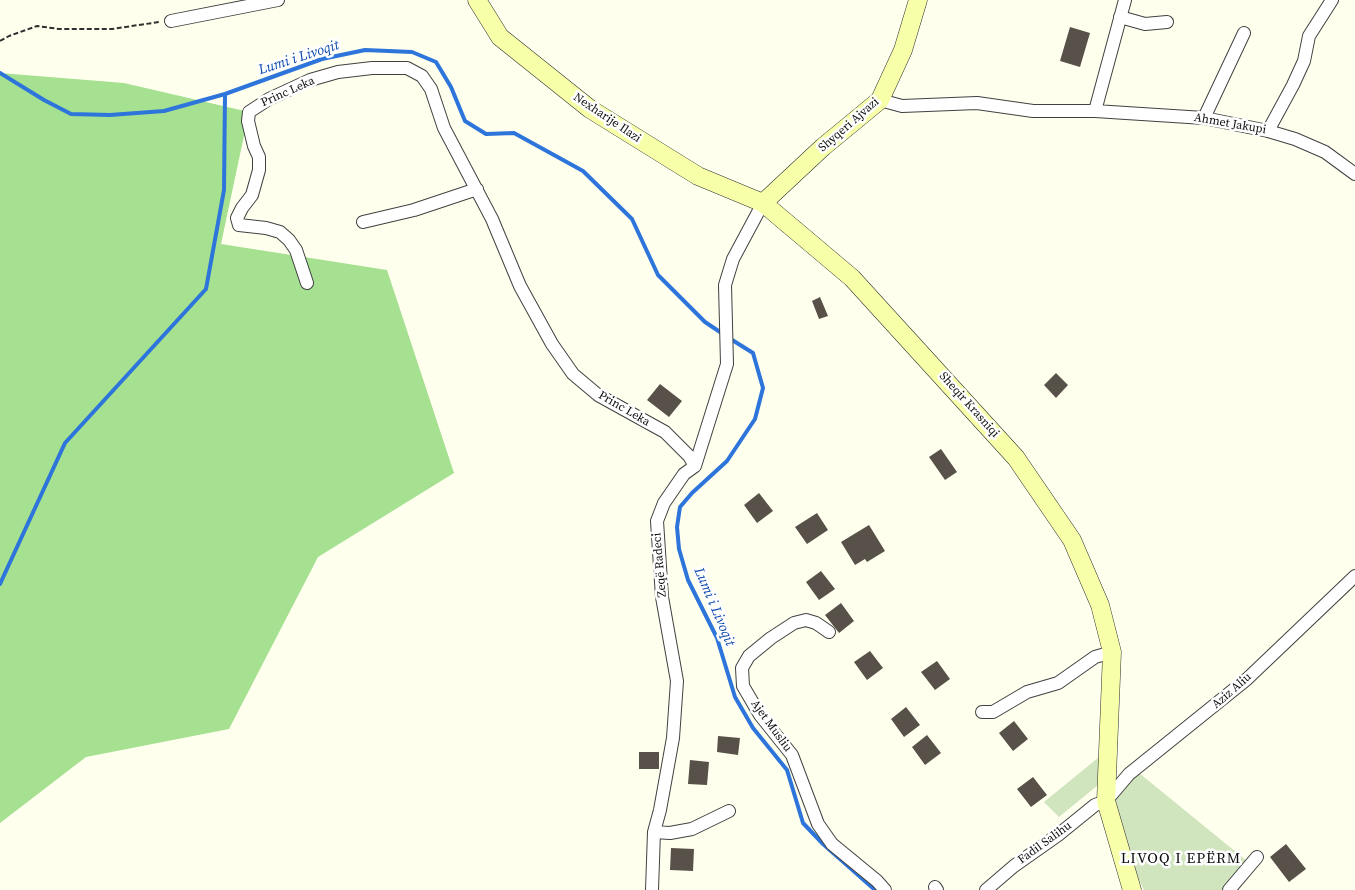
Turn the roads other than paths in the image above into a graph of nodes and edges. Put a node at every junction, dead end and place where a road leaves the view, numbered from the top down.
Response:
1 (278, 0) edge
2 (477, 0) edge
3 (918, 0) edge
4 (1125, 0) edge
5 (1332, 0) edge
6 (1120, 17) junction
7 (171, 21) road end
8 (1168, 22) dead end
9 (1244, 33) dead end
10 (880, 100) junction
11 (1095, 112) junction
12 (1204, 118) junction
13 (1268, 131) junction
14 (1355, 174) edge
15 (477, 189) junction
16 (763, 203) junction
17 (362, 222) dead end
18 (307, 283) dead end
19 (695, 466) junction
20 (1355, 576) edge
21 (829, 632) dead end
22 (1112, 652) junction
23 (982, 712) dead end
24 (1106, 801) junction
25 (729, 811) dead end
26 (654, 832) junction
27 (1257, 857) dead end
28 (652, 890) edge
29 (885, 890) edge
30 (986, 890) edge
31 (1130, 890) edge
32 (1229, 890) edge

1 - 7 street
2 - 16 street, Nexharije Ilazi
3 - 10 street, Shyqeri Ajvazi
4 - 6 street
5 - 13 street
6 - 8 street
6 - 11 street
9 - 12 street
10 - 11 street, Ahmet Jakupi
10 - 16 street, Shyqeri Ajvazi
11 - 12 street, Ahmet Jakupi
12 - 13 street, Ahmet Jakupi
13 - 14 street, Ahmet Jakupi
15 - 17 street
15 - 18 street, Princ Leka
15 - 19 street, Princ Leka
16 - 19 street, Zeqë Radeci
16 - 22 street, Sheqir Krasniqi
19 - 26 street, Zeqë Radeci
20 - 24 street, Aziz Aliu
21 - 29 street, Ajet Musliu
22 - 23 street
22 - 24 street, Sheqir Krasniqi
24 - 30 street, Fadil Salihu
24 - 31 street, Sheqir Krasniqi
25 - 26 street
26 - 28 street, Zeqë Radeci
27 - 32 street

